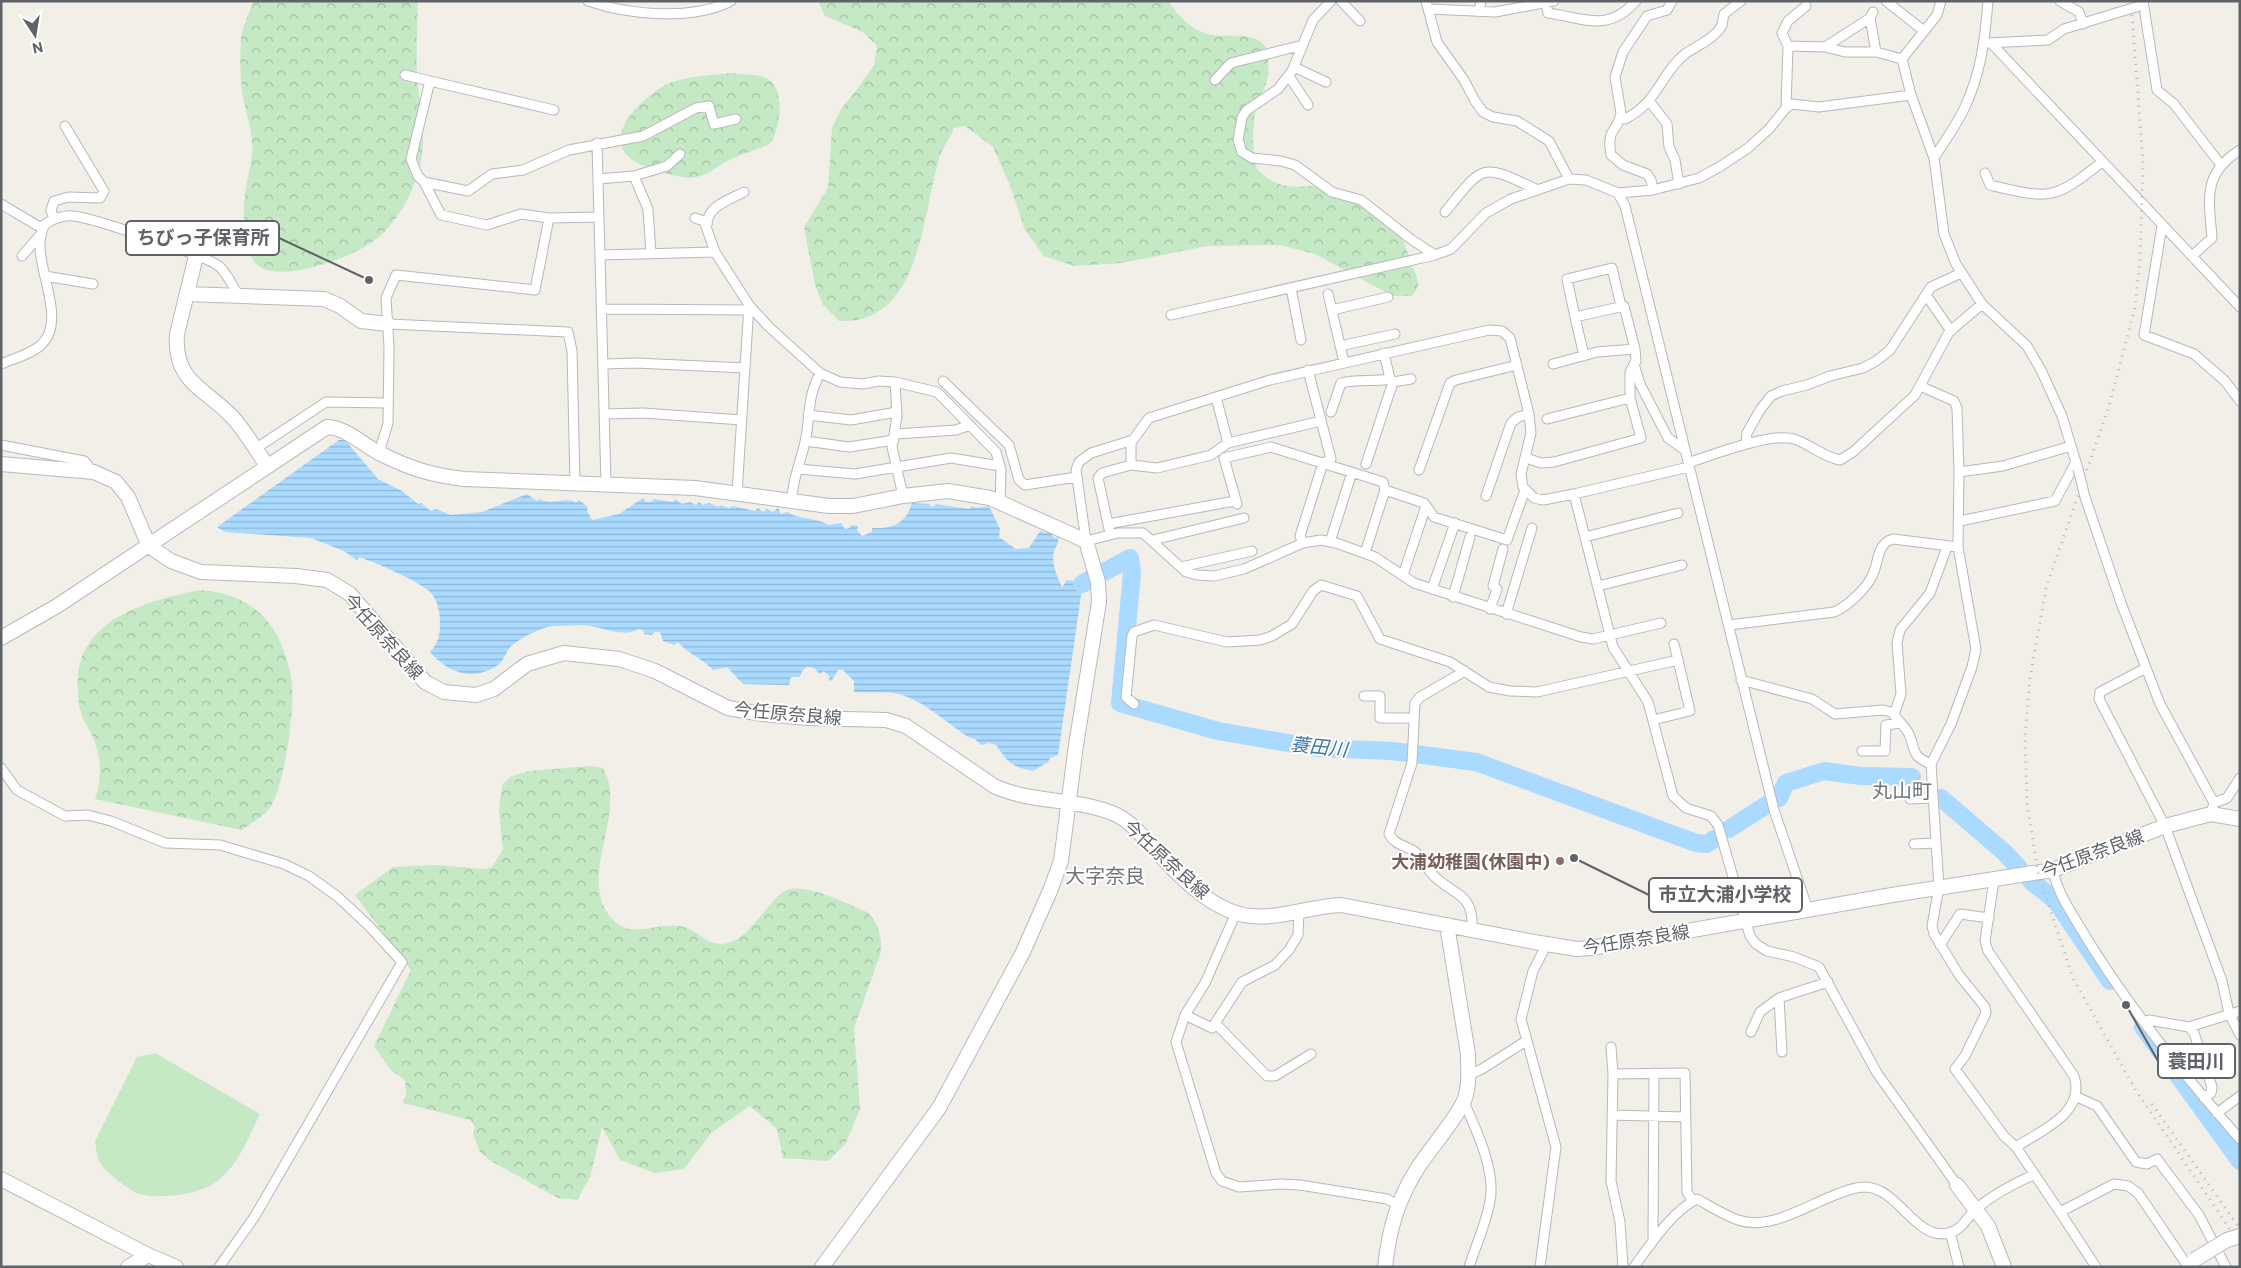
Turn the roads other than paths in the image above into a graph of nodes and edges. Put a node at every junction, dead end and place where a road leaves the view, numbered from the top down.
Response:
1 (588, 1) edge
2 (731, 1) edge
3 (1331, 1) edge
4 (1341, 1) edge
5 (1481, 1) edge
6 (1636, 1) edge
7 (1672, 1) edge
8 (1741, 1) edge
9 (1886, 1) edge
10 (1941, 1) edge
11 (1988, 1) edge
12 (2060, 1) edge
13 (2078, 1) edge
14 (1550, 2) edge
15 (2144, 3) edge
16 (1427, 5) edge
17 (1806, 6) dead end
18 (1479, 12) junction
19 (2080, 12) junction
20 (1360, 21) dead end
21 (2083, 24) junction
22 (1924, 31) junction
23 (1988, 43) junction
24 (1303, 45) junction
25 (1788, 46) junction
26 (1824, 47) junction
27 (1876, 52) junction
28 (1902, 59) junction
29 (1294, 67) junction
30 (405, 75) dead end
31 (1288, 76) junction
32 (430, 80) junction
33 (1215, 80) dead end
34 (1326, 82) dead end
35 (1911, 95) junction
36 (1650, 102) junction
37 (1308, 105) dead end
38 (1786, 108) junction
39 (554, 110) dead end
40 (1621, 118) junction
41 (736, 119) dead end
42 (65, 126) dead end
43 (597, 143) junction
44 (2240, 150) edge
45 (680, 154) dead end
46 (1934, 158) junction
47 (2102, 162) junction
48 (2221, 165) junction
49 (1985, 173) dead end
50 (634, 176) junction
51 (598, 179) junction
52 (1569, 179) junction
53 (424, 182) junction
54 (1679, 184) junction
55 (1538, 190) junction
56 (1653, 190) junction
57 (744, 192) dead end
58 (1618, 193) junction
59 (1, 204) edge
60 (1445, 212) dead end
61 (600, 217) junction
62 (549, 218) junction
63 (695, 218) dead end
64 (54, 219) junction
65 (707, 225) junction
66 (2162, 226) junction
67 (42, 232) junction
68 (715, 252) junction
69 (650, 254) junction
70 (601, 255) junction
71 (1435, 255) junction
72 (22, 256) dead end
73 (196, 256) junction
74 (2192, 256) junction
75 (1960, 273) junction
76 (45, 276) junction
77 (94, 284) dead end
78 (1291, 288) junction
79 (187, 294) junction
80 (1328, 294) dead end
81 (1926, 295) junction
82 (239, 296) junction
83 (1388, 297) dead end
84 (1982, 304) junction
85 (1621, 306) junction
86 (749, 307) junction
87 (2240, 307) edge
88 (603, 309) junction
89 (1332, 310) junction
90 (1171, 315) dead end
91 (1576, 317) junction
92 (388, 324) junction
93 (1950, 330) junction
94 (1395, 334) dead end
95 (1301, 340) dead end
96 (1340, 346) junction
97 (1635, 349) junction
98 (1384, 353) junction
99 (1584, 356) junction
100 (1344, 362) junction
101 (1, 364) edge
102 (604, 364) junction
103 (1553, 364) dead end
104 (1634, 364) junction
105 (1517, 365) junction
106 (745, 368) junction
107 (1308, 370) junction
108 (820, 373) junction
109 (1411, 379) dead end
110 (1391, 380) junction
111 (943, 381) dead end
112 (895, 382) junction
113 (1920, 386) junction
114 (1216, 397) junction
115 (1630, 398) junction
116 (2240, 401) edge
117 (388, 403) junction
118 (897, 412) junction
119 (1331, 412) dead end
120 (605, 414) junction
121 (1529, 414) junction
122 (808, 415) junction
123 (1547, 419) dead end
124 (742, 420) junction
125 (1321, 420) junction
126 (970, 425) junction
127 (895, 437) junction
128 (806, 441) junction
129 (1131, 442) junction
130 (1228, 443) junction
131 (1746, 444) junction
132 (1, 445) edge
133 (2071, 446) junction
134 (255, 449) junction
135 (1685, 450) junction
136 (379, 452) junction
137 (1526, 458) junction
138 (1323, 463) junction
139 (1, 464) edge
140 (1366, 464) dead end
141 (896, 465) junction
142 (1131, 465) junction
143 (1689, 465) junction
144 (267, 466) junction
145 (1000, 466) junction
146 (2077, 466) junction
147 (798, 469) junction
148 (1419, 470) dead end
149 (88, 472) junction
150 (1352, 472) junction
151 (1959, 472) junction
152 (1076, 477) junction
153 (576, 482) junction
154 (606, 484) junction
155 (1386, 490) junction
156 (1525, 490) junction
157 (737, 493) junction
158 (1574, 494) junction
159 (903, 496) junction
160 (1486, 496) dead end
161 (792, 500) junction
162 (1000, 503) junction
163 (1426, 506) junction
164 (1678, 513) dead end
165 (1244, 518) dead end
166 (1960, 521) junction
167 (1455, 523) junction
168 (1108, 524) junction
169 (1532, 528) dead end
170 (1110, 535) junction
171 (1585, 536) junction
172 (1470, 537) dead end
173 (1153, 540) junction
174 (1086, 541) junction
175 (1330, 542) junction
176 (1303, 544) junction
177 (149, 546) junction
178 (1947, 547) junction
179 (1958, 547) junction
180 (1503, 549) dead end
181 (1252, 551) dead end
182 (1365, 553) junction
183 (1682, 565) dead end
184 (1181, 567) junction
185 (1403, 575) junction
186 (1598, 586) junction
187 (1432, 590) junction
188 (1453, 596) junction
189 (1490, 609) junction
190 (1506, 614) junction
191 (1661, 623) dead end
192 (1729, 625) junction
193 (1610, 635) junction
194 (1, 638) edge
195 (1674, 644) dead end
196 (1678, 660) junction
197 (2146, 668) junction
198 (1465, 671) junction
199 (1630, 672) junction
200 (1741, 680) junction
201 (1364, 696) dead end
202 (1134, 704) dead end
203 (1895, 713) junction
204 (1413, 718) junction
205 (1653, 720) junction
206 (1900, 723) junction
207 (1862, 751) dead end
208 (1931, 764) junction
209 (1, 768) edge
210 (2240, 778) edge
211 (1933, 798) junction
212 (1910, 799) dead end
213 (1069, 801) junction
214 (2213, 808) junction
215 (2240, 818) edge
216 (2165, 826) junction
217 (1936, 843) junction
218 (1914, 844) dead end
219 (2053, 870) junction
220 (1994, 880) junction
221 (1939, 888) junction
222 (1808, 910) junction
223 (1299, 912) junction
224 (1236, 913) junction
225 (1989, 918) junction
226 (1744, 921) junction
227 (1447, 925) junction
228 (1472, 930) junction
229 (1547, 944) junction
230 (1940, 945) junction
231 (1828, 982) junction
232 (1779, 998) junction
233 (2240, 1011) edge
234 (2229, 1013) junction
235 (1185, 1015) junction
236 (2145, 1022) junction
237 (1215, 1023) junction
238 (2189, 1027) junction
239 (1751, 1032) dead end
240 (2240, 1034) edge
241 (1526, 1040) junction
242 (1611, 1047) dead end
243 (1782, 1052) dead end
244 (1310, 1054) dead end
245 (1613, 1074) junction
246 (1654, 1074) junction
247 (1469, 1075) junction
248 (2240, 1096) edge
249 (2077, 1097) junction
250 (2204, 1098) junction
251 (1464, 1102) junction
252 (2217, 1113) junction
253 (1612, 1115) junction
254 (1654, 1116) junction
255 (1685, 1117) junction
256 (2240, 1139) edge
257 (2016, 1148) junction
258 (2033, 1174) junction
259 (1, 1179) edge
260 (1957, 1185) joint
261 (1692, 1201) junction
262 (1398, 1205) junction
263 (1976, 1208) junction
264 (2060, 1212) junction
265 (1950, 1232) junction
266 (2240, 1236) edge
267 (1653, 1241) junction
268 (148, 1255) junction
269 (2189, 1264) edge
270 (128, 1267) edge
271 (176, 1267) edge
272 (219, 1267) edge
273 (822, 1267) edge
274 (1385, 1267) edge
275 (1469, 1267) edge
276 (1540, 1267) edge
277 (1623, 1267) edge
278 (1634, 1267) edge
279 (1960, 1267) edge
280 (2004, 1267) edge
281 (2096, 1267) edge
282 (2226, 1267) edge

1 - 2 street
3 - 24 street
4 - 20 street
5 - 18 street
6 - 14 street
7 - 40 street
8 - 36 street
9 - 22 street
10 - 22 street
11 - 23 street
12 - 19 street
13 - 19 street
14 - 18 street
15 - 21 street, bridge
15 - 48 street
16 - 18 street
16 - 52 street
17 - 25 street
19 - 21 street
21 - 23 street
22 - 28 street
23 - 46 street
23 - 47 street
24 - 29 street
24 - 33 street
25 - 26 street
25 - 38 street
26 - 27 street
26 - 27 street
27 - 28 street
28 - 35 street
29 - 31 street
29 - 34 street
30 - 32 street
31 - 37 street
31 - 71 street
32 - 39 street
32 - 53 street
35 - 38 street
35 - 46 street
36 - 40 street
36 - 54 street
38 - 54 street
40 - 56 street
41 - 43 street
42 - 64 street
43 - 51 street
43 - 53 street
44 - 48 street
45 - 50 street
46 - 75 street
47 - 49 street
47 - 66 street
48 - 74 street
50 - 51 street
50 - 69 street
51 - 61 street
52 - 55 street
52 - 58 street
53 - 62 street
54 - 56 street
55 - 60 street
55 - 71 street
56 - 58 street
57 - 65 street
58 - 135 street
59 - 67 street
61 - 62 street
61 - 70 street
62 - 92 street
63 - 65 street
64 - 67 street
64 - 73 street
65 - 68 street
66 - 74 street
66 - 116 street
67 - 72 street
67 - 76 street
68 - 69 street
68 - 86 street
69 - 70 street
70 - 88 street
71 - 78 street
73 - 79 street
73 - 82 street
74 - 87 street
75 - 81 street
75 - 84 street
76 - 77 street
76 - 101 street
78 - 90 street
78 - 95 street
79 - 82 street
79 - 134 street
80 - 89 street
81 - 93 street
81 - 131 street
82 - 92 street
83 - 89 street
84 - 93 street
84 - 133 street
85 - 91 street
85 - 91 street
85 - 97 street
86 - 88 street
86 - 106 street
86 - 108 street
88 - 102 street
89 - 96 street
91 - 99 street
92 - 117 street
92 - 153 street
93 - 113 street
94 - 96 street
96 - 100 street
97 - 99 street
97 - 104 street
98 - 100 street
98 - 105 street
98 - 110 street
99 - 103 street
100 - 107 street
102 - 106 street
102 - 120 street
104 - 115 street
104 - 135 street
105 - 121 street
105 - 148 street
106 - 124 street
107 - 114 street
107 - 125 street
108 - 112 street
108 - 122 street
109 - 110 street
110 - 119 street
110 - 140 street
111 - 152 street
112 - 118 street
112 - 126 street
113 - 131 street
113 - 151 street
114 - 129 street
114 - 130 street
115 - 123 street
115 - 137 street
117 - 134 street
117 - 136 street
118 - 122 street
118 - 127 street
120 - 124 street
120 - 154 street
121 - 137 street
121 - 160 street
122 - 128 street
124 - 157 street
125 - 130 street
125 - 138 street
126 - 127 street
126 - 145 street
127 - 128 street
127 - 141 street
128 - 147 street
129 - 142 street
129 - 152 street
130 - 142 street
131 - 143 street
132 - 149 street
133 - 146 street
133 - 151 street
134 - 144 street
135 - 143 street
136 - 144 street
136 - 153 street
137 - 156 street
138 - 150 street
138 - 168 street
138 - 176 street
139 - 149 street
141 - 145 street
141 - 147 street
141 - 159 street
142 - 168 street
143 - 158 street
143 - 192 street
144 - 177 street
145 - 162 street
146 - 166 street
146 - 197 street, bridge
147 - 161 street
149 - 177 street
150 - 155 street
150 - 175 street
151 - 166 street
152 - 174 street
153 - 154 street
154 - 157 street
155 - 163 street
155 - 182 street
156 - 158 street
156 - 167 street
157 - 161 street
158 - 171 street
159 - 161 street
159 - 162 street
162 - 174 street
163 - 167 street
163 - 185 street
164 - 171 street
165 - 173 street
166 - 179 street
167 - 187 street
168 - 170 street
169 - 190 street
170 - 173 street
170 - 174 street
171 - 186 street
172 - 188 street
173 - 184 street
174 - 213 street
175 - 176 street
175 - 182 street
176 - 184 street
177 - 194 street
177 - 213 street, 今任原奈良線
178 - 179 street
178 - 192 street
178 - 203 street
179 - 208 street
180 - 189 street
181 - 184 street
182 - 185 street
183 - 186 street
185 - 187 street
186 - 193 street
187 - 188 street
188 - 189 street
189 - 190 street
190 - 193 street
191 - 193 street
192 - 200 street
193 - 199 street
195 - 196 street
196 - 199 street
196 - 205 street
197 - 214 street
197 - 216 street
198 - 199 street
198 - 202 street
198 - 204 street
199 - 205 street
200 - 203 street
200 - 222 street
201 - 204 street
203 - 206 street
204 - 228 street
205 - 226 street
206 - 207 street
206 - 208 street
208 - 211 street
209 - 272 street
210 - 214 street
211 - 212 street
211 - 217 street
213 - 224 street, 今任原奈良線
213 - 273 street
214 - 215 street, 今任原奈良線
214 - 216 street, 今任原奈良線
216 - 219 street, 今任原奈良線
216 - 234 street
217 - 218 street
217 - 221 street
219 - 220 street, 今任原奈良線
219 - 236 street
220 - 221 street, 今任原奈良線
220 - 225 street
221 - 222 street, 今任原奈良線
221 - 230 street
222 - 226 street, 今任原奈良線
223 - 224 street, 今任原奈良線
223 - 227 street, 今任原奈良線
223 - 237 street
224 - 235 street
225 - 230 street
225 - 249 street
226 - 229 street, 今任原奈良線
226 - 231 street
227 - 228 street, 今任原奈良線
227 - 247 street
228 - 229 street, 今任原奈良線
229 - 241 street
230 - 257 street
231 - 232 street
231 - 260 street
232 - 239 street
232 - 243 street
233 - 234 street
234 - 238 street
234 - 240 street
235 - 237 street
235 - 262 street
236 - 238 street
236 - 250 street
237 - 244 street
238 - 250 street
241 - 247 street
241 - 276 street
242 - 245 street
245 - 246 street
245 - 253 street
246 - 254 street
246 - 255 street
247 - 251 street
248 - 252 street
249 - 257 street
249 - 282 street
250 - 252 street
251 - 262 street
251 - 275 street
252 - 256 street
253 - 254 street
253 - 277 street
254 - 255 street
254 - 267 street
255 - 261 street
257 - 258 street
258 - 263 street
258 - 264 street
259 - 268 street
260 - 263 street
261 - 265 street
261 - 267 street
262 - 274 street
263 - 265 street
263 - 280 street
264 - 269 street
264 - 281 street
265 - 279 street
266 - 269 street, bridge
267 - 278 street
268 - 270 street
268 - 271 street

